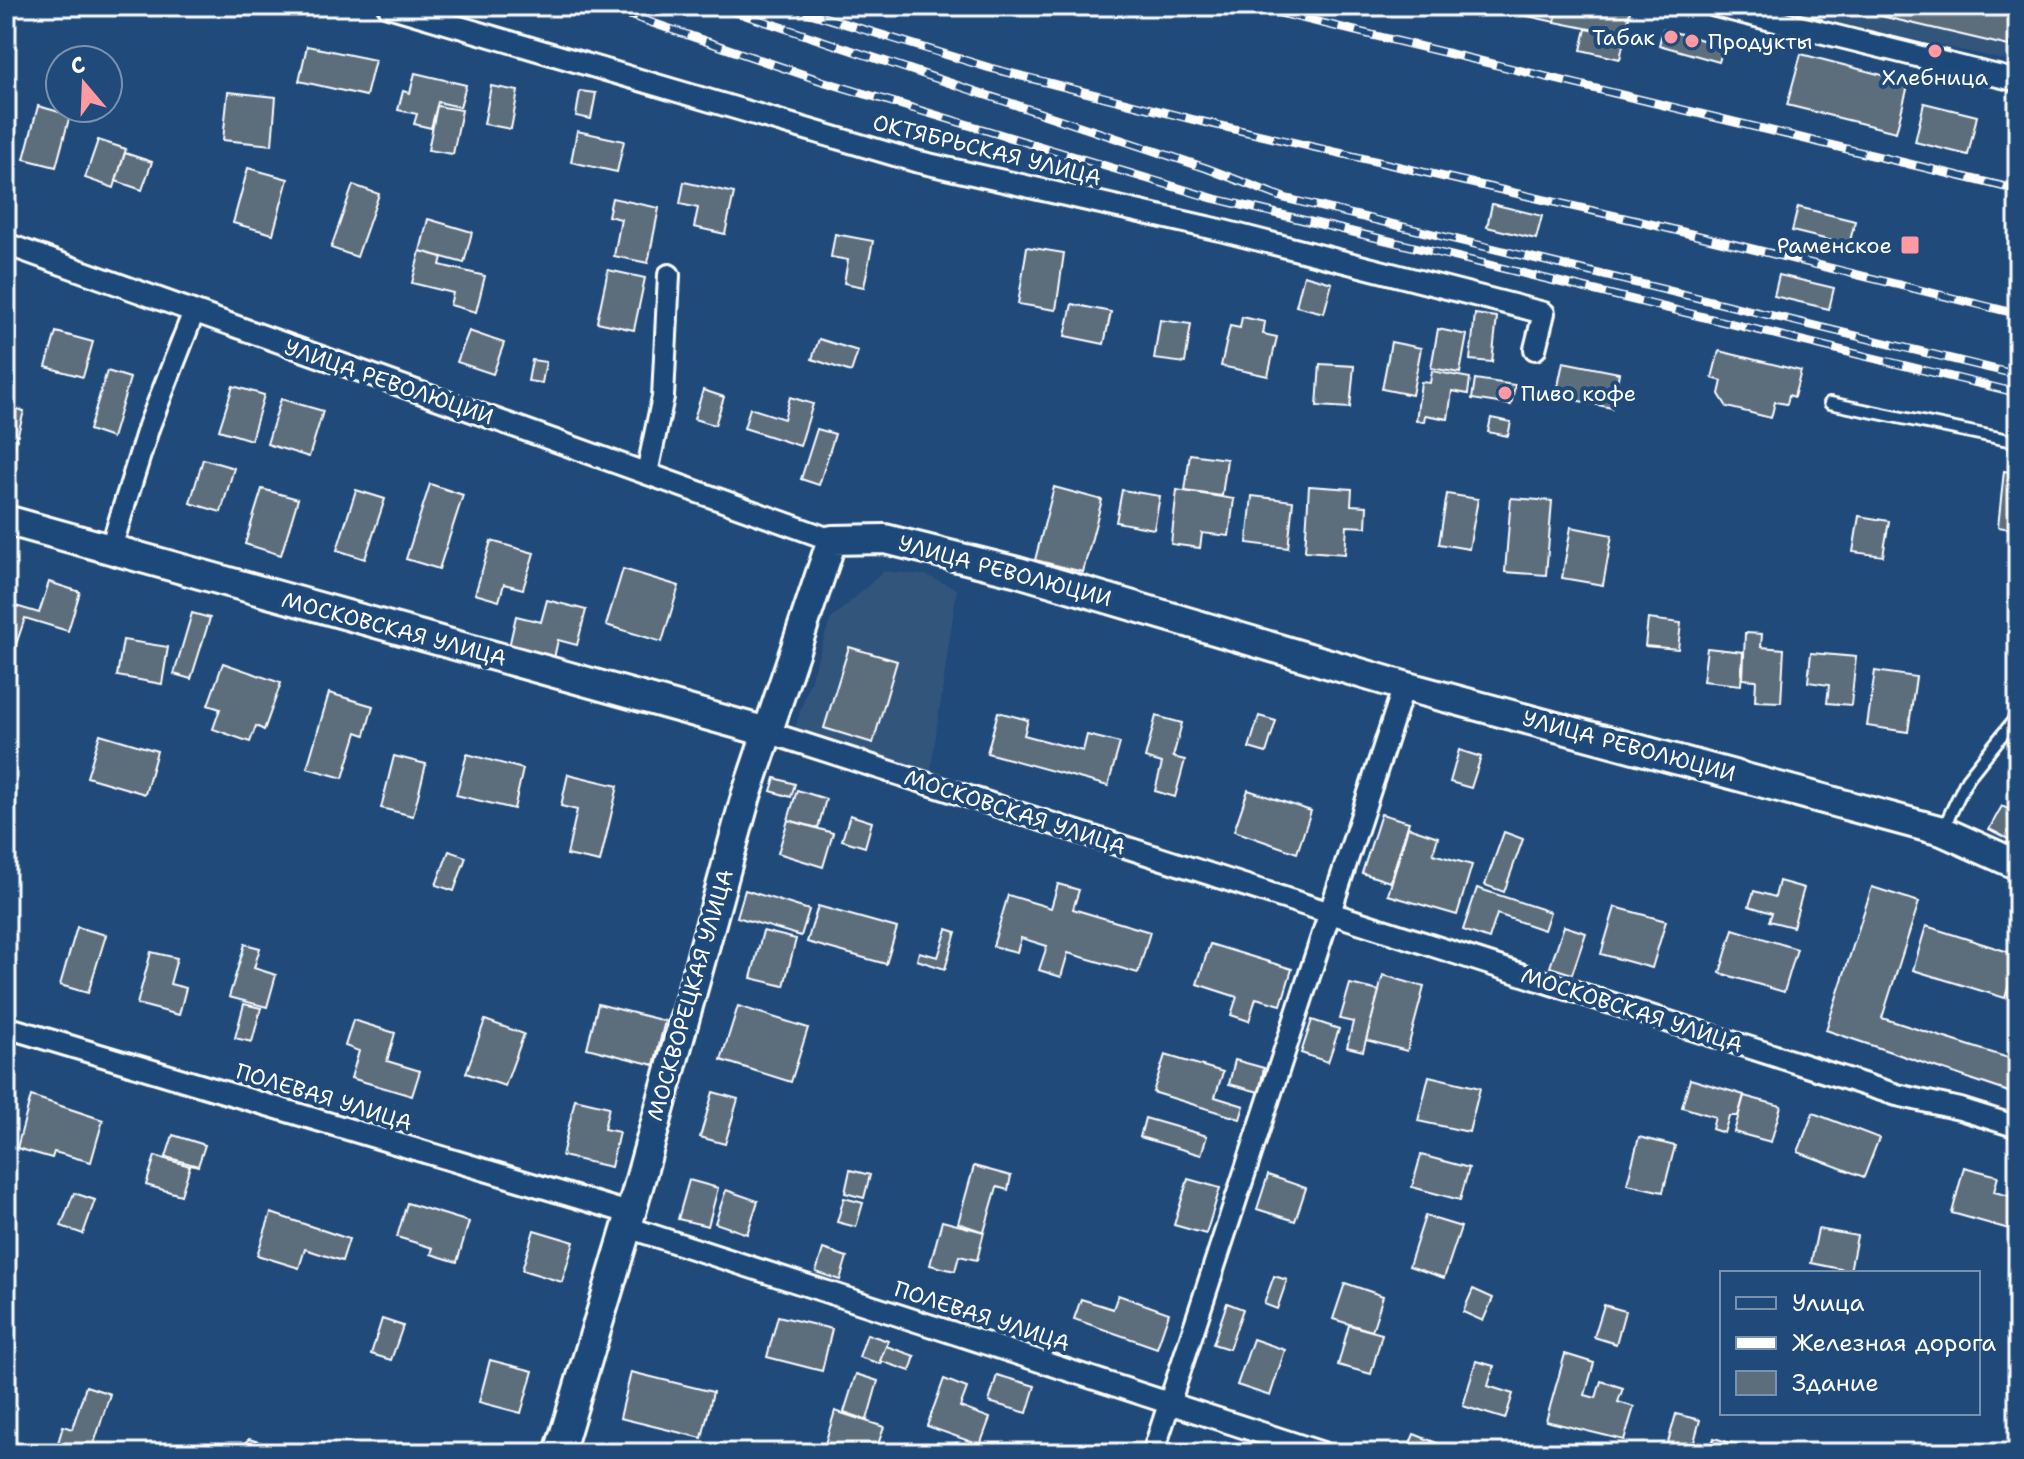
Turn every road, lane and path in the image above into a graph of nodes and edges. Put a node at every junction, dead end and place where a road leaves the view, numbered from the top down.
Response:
1 (388, 6) edge
2 (1715, 6) edge
3 (2018, 81) edge
4 (6, 244) edge
5 (669, 275) dead end
6 (193, 314) junction
7 (1535, 349) dead end
8 (1830, 403) dead end
9 (2018, 442) edge
10 (647, 473) junction
11 (6, 520) edge
12 (832, 540) junction
13 (110, 551) junction
14 (1404, 686) junction
15 (2018, 715) edge
16 (767, 732) junction
17 (1942, 831) junction
18 (2018, 865) edge
19 (1330, 913) junction
20 (6, 1027) edge
21 (2018, 1127) edge
22 (628, 1220) junction
23 (1170, 1402) junction
24 (559, 1453) edge
25 (1153, 1453) edge
26 (1323, 1453) edge

1 - 7 street, ОКТЯБРЬСКАЯ УЛИЦА
2 - 3 street
4 - 6 street, УЛИЦА РЕВОЛЮЦИИ
5 - 10 street
6 - 10 street, УЛИЦА РЕВОЛЮЦИИ
6 - 13 street
8 - 9 lane
10 - 12 street, УЛИЦА РЕВОЛЮЦИИ
11 - 13 street, МОСКОВСКАЯ УЛИЦА
12 - 14 street, УЛИЦА РЕВОЛЮЦИИ
12 - 16 street, МОСКВОРЕЦКАЯ УЛИЦА
13 - 16 street, МОСКОВСКАЯ УЛИЦА
14 - 17 street, УЛИЦА РЕВОЛЮЦИИ
14 - 19 street
15 - 17 lane
16 - 19 street, МОСКОВСКАЯ УЛИЦА
16 - 22 street, МОСКВОРЕЦКАЯ УЛИЦА
17 - 18 street, УЛИЦА РЕВОЛЮЦИИ
19 - 21 street, МОСКОВСКАЯ УЛИЦА
19 - 23 street
20 - 22 street, ПОЛЕВАЯ УЛИЦА
22 - 23 street, ПОЛЕВАЯ УЛИЦА
22 - 24 street, МОСКВОРЕЦКАЯ УЛИЦА
23 - 25 street
23 - 26 street, ПОЛЕВАЯ УЛИЦА

